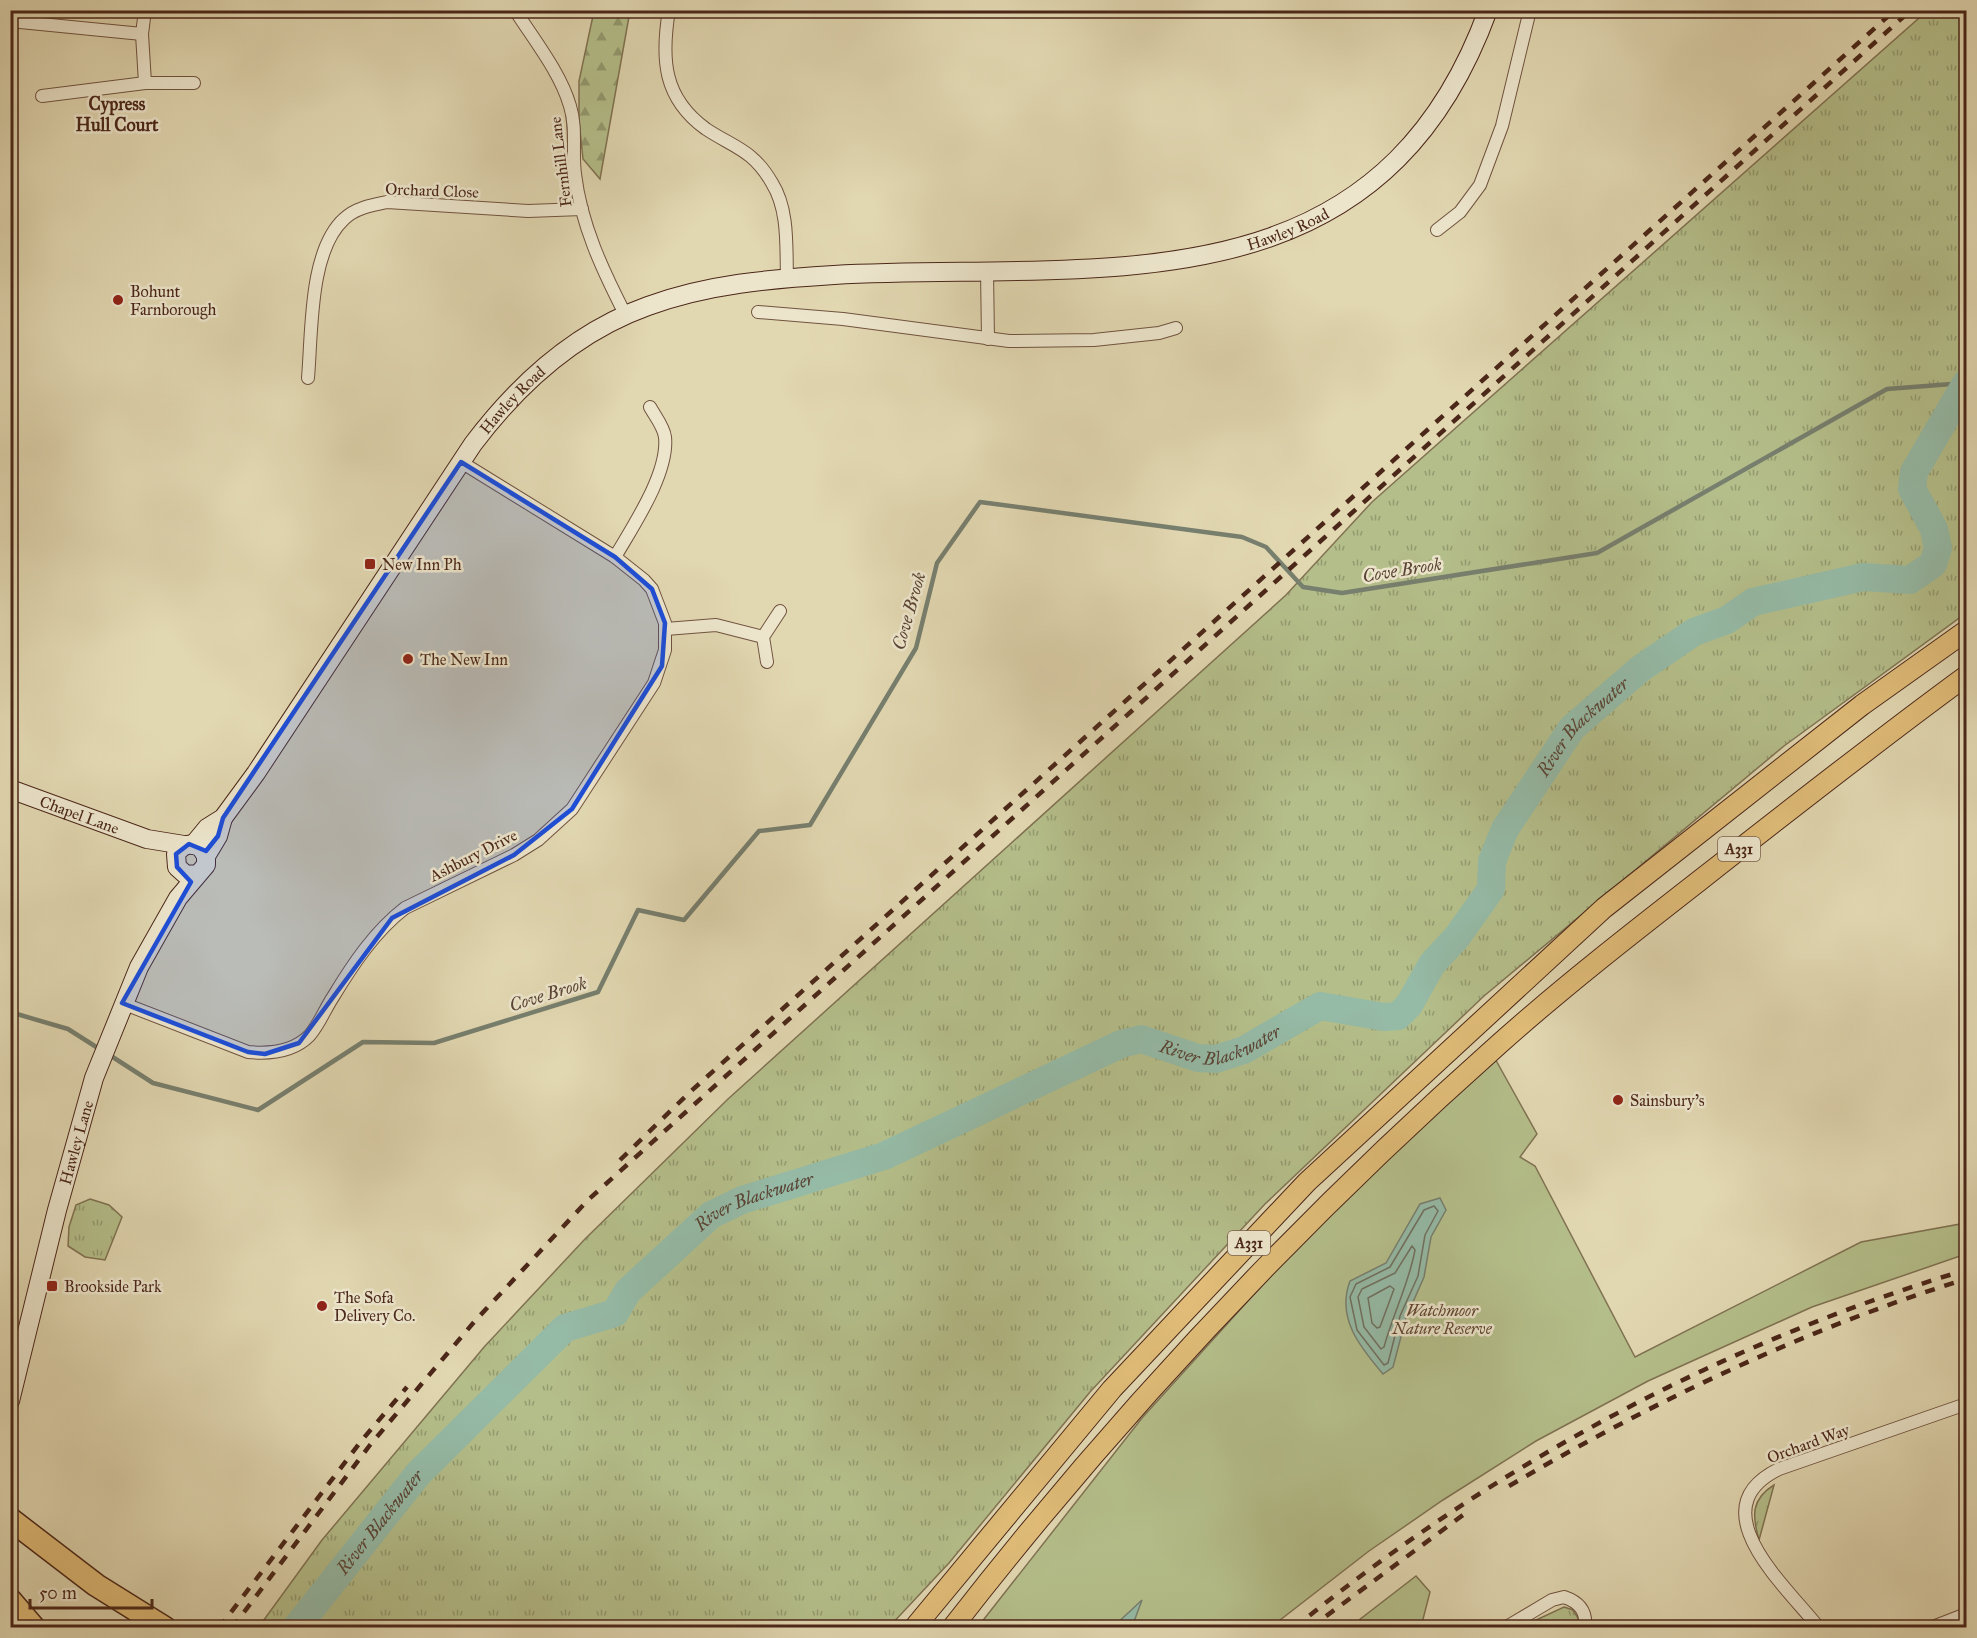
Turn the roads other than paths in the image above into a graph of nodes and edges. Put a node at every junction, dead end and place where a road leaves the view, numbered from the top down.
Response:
1 (145, 10) edge
2 (515, 10) edge
3 (669, 10) edge
4 (1488, 10) edge
5 (1530, 10) edge
6 (10, 21) edge
7 (142, 34) junction
8 (146, 83) junction
9 (195, 83) dead end
10 (42, 96) dead end
11 (582, 209) junction
12 (1437, 230) dead end
13 (987, 271) junction
14 (787, 278) junction
15 (758, 312) dead end
16 (626, 316) junction
17 (1176, 328) dead end
18 (988, 339) junction
19 (308, 378) dead end
20 (650, 408) dead end
21 (461, 462) junction
22 (615, 557) junction
23 (780, 611) dead end
24 (666, 629) junction
25 (1966, 631) edge
26 (763, 637) junction
27 (767, 662) dead end
28 (1966, 676) edge
29 (10, 789) edge
30 (223, 818) joint
31 (188, 855) junction
32 (178, 898) junction
33 (122, 1003) junction
34 (10, 1401) edge
35 (1966, 1404) edge
36 (11, 1519) edge
37 (10, 1600) edge
38 (1966, 1614) edge
39 (161, 1625) edge
40 (34, 1628) edge
41 (914, 1628) edge
42 (952, 1628) edge
43 (1505, 1628) edge
44 (1585, 1628) edge
45 (1819, 1628) edge
46 (1930, 1628) edge

1 - 7 street
2 - 11 street, Fernhill Lane
3 - 14 street
4 - 13 main road, Hawley Road
5 - 12 street
6 - 7 street
7 - 8 street
8 - 9 street
8 - 10 street
11 - 16 street, Fernhill Lane
11 - 19 street, Orchard Close
13 - 14 main road, Hawley Road
13 - 18 street
14 - 16 main road, Hawley Road
15 - 18 street
16 - 21 main road, Hawley Road
17 - 18 street
20 - 22 street
21 - 22 street, Ashbury Drive
21 - 30 main road, Hawley Road
22 - 24 street, Ashbury Drive
23 - 26 street
24 - 26 street
24 - 33 street, Ashbury Drive
25 - 41 main road, A331
26 - 27 street
28 - 42 main road, A331
29 - 31 main road, Chapel Lane
30 - 31 main road, Hawley Lane
31 - 32 main road, Hawley Lane
31 - 32 main road, Hawley Lane
32 - 33 main road, Hawley Lane
33 - 34 main road, Hawley Lane
35 - 45 street, Orchard Way
36 - 39 highway
37 - 40 highway
38 - 46 street
43 - 44 street

